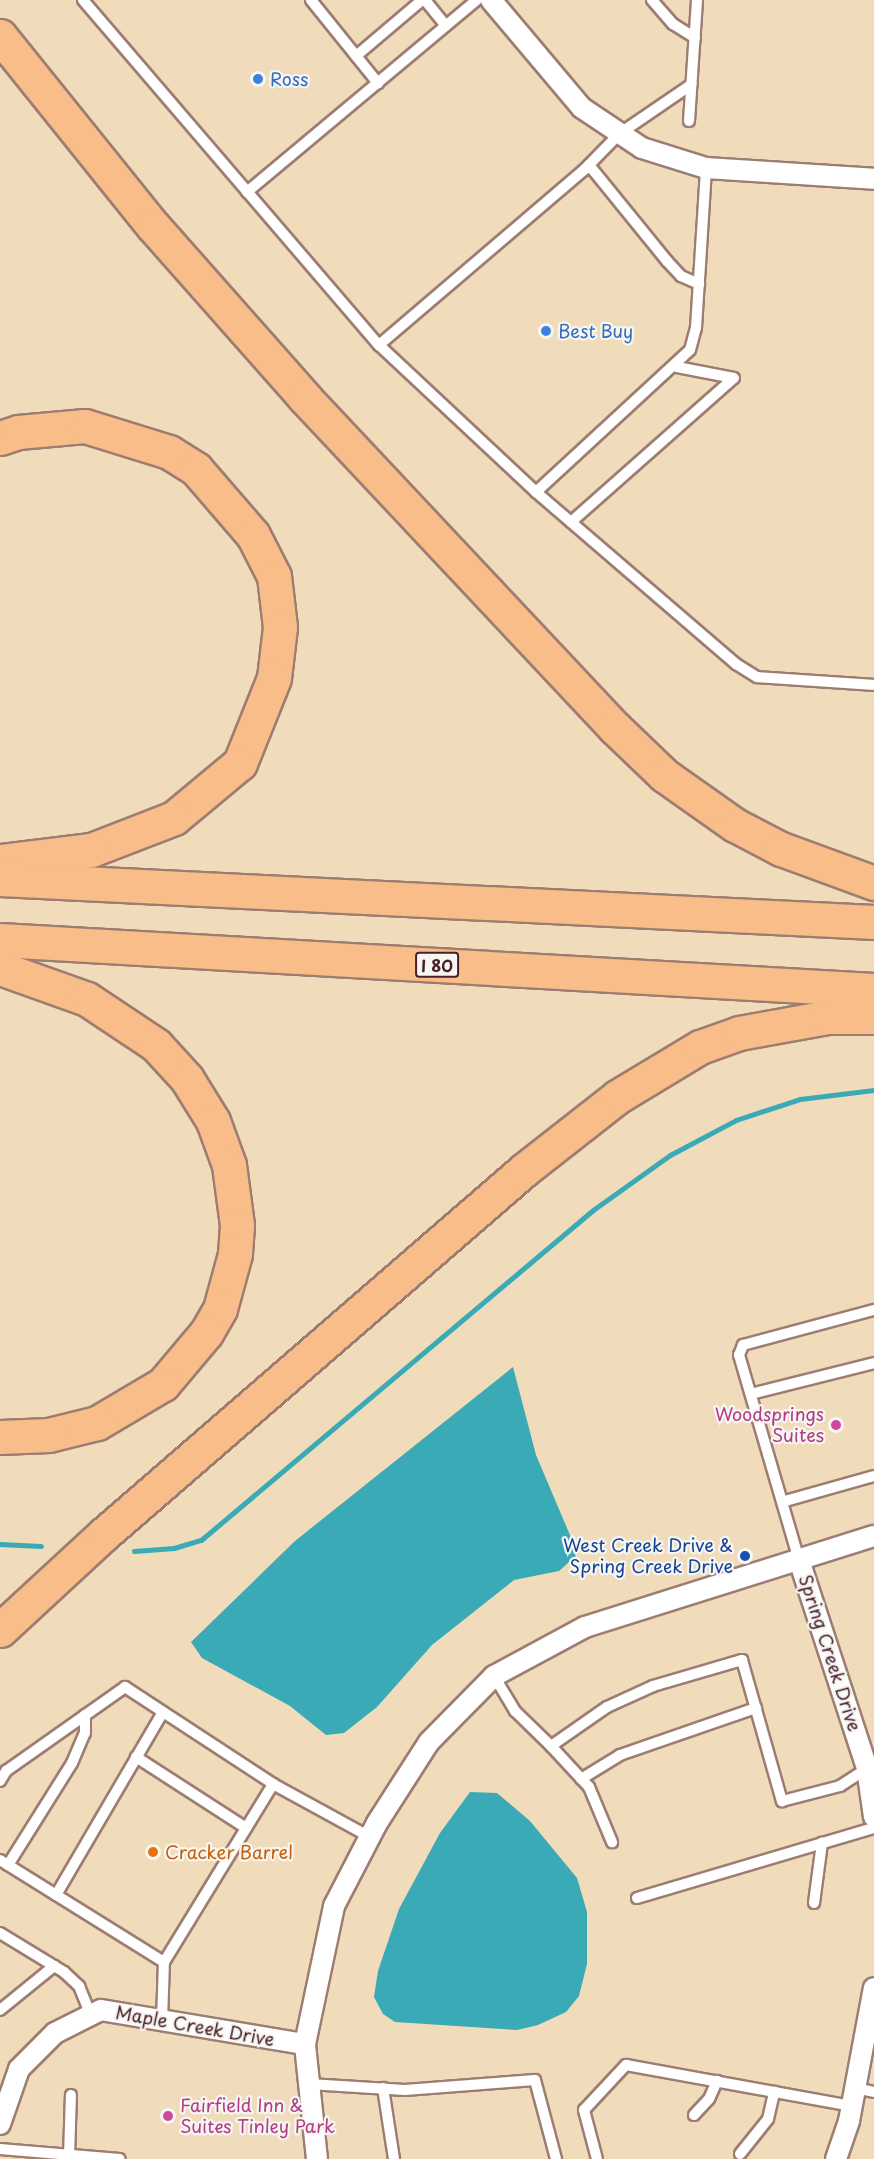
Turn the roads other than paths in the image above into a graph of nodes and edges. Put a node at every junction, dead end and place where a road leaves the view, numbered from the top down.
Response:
1 (83, 0) edge
2 (311, 0) edge
3 (424, 0) edge
4 (477, 0) edge
5 (491, 0) edge
6 (652, 0) edge
7 (697, 0) edge
8 (446, 26) junction
9 (0, 36) edge
10 (694, 38) junction
11 (356, 56) junction
12 (378, 83) junction
13 (692, 84) junction
14 (689, 121) dead end
15 (619, 134) junction
16 (589, 165) junction
17 (706, 168) junction
18 (874, 179) edge
19 (247, 192) junction
20 (699, 284) junction
21 (379, 345) junction
22 (677, 367) junction
23 (0, 438) edge
24 (536, 492) junction
25 (571, 522) junction
26 (874, 685) edge
27 (0, 861) edge
28 (0, 879) edge
29 (874, 883) edge
30 (874, 922) edge
31 (0, 940) edge
32 (0, 968) edge
33 (874, 990) edge
34 (874, 1017) edge
35 (874, 1310) edge
36 (874, 1363) edge
37 (751, 1394) junction
38 (0, 1437) edge
39 (874, 1476) edge
40 (785, 1500) junction
41 (874, 1536) edge
42 (799, 1560) junction
43 (0, 1630) edge
44 (494, 1677) junction
45 (756, 1708) junction
46 (162, 1712) junction
47 (85, 1715) junction
48 (551, 1746) junction
49 (136, 1757) junction
50 (871, 1767) edge
51 (581, 1779) junction
52 (0, 1780) edge
53 (273, 1784) junction
54 (874, 1817) edge
55 (246, 1828) junction
56 (874, 1828) edge
57 (370, 1837) junction
58 (612, 1842) dead end
59 (822, 1843) junction
60 (4, 1862) edge
61 (57, 1895) junction
62 (637, 1898) dead end
63 (814, 1903) dead end
64 (0, 1933) edge
65 (164, 1962) junction
66 (54, 1966) junction
67 (874, 1988) edge
68 (0, 2010) edge
69 (90, 2016) junction
70 (162, 2021) junction
71 (305, 2044) junction
72 (717, 2081) junction
73 (309, 2084) junction
74 (383, 2088) junction
75 (774, 2092) junction
76 (71, 2095) dead end
77 (861, 2095) edge
78 (694, 2115) dead end
79 (0, 2124) edge
80 (0, 2149) edge
81 (740, 2154) dead end
82 (69, 2157) junction
83 (120, 2159) edge
84 (317, 2159) edge
85 (394, 2159) edge
86 (556, 2159) edge
87 (597, 2159) edge
88 (836, 2159) edge

1 - 19 lane
2 - 11 lane
3 - 8 lane
3 - 11 lane
4 - 8 lane
5 - 15 street
6 - 10 lane
7 - 10 lane
8 - 12 lane
9 - 29 highway
10 - 13 lane
11 - 12 lane
12 - 19 lane
13 - 14 lane
13 - 15 lane
15 - 16 lane
15 - 17 street
16 - 20 lane
16 - 21 lane
17 - 18 street
17 - 20 lane
19 - 21 lane
20 - 22 lane
21 - 24 lane
22 - 24 lane
22 - 25 lane
23 - 27 highway
24 - 25 lane
25 - 26 lane
28 - 30 highway
31 - 33 highway, I 80
32 - 38 highway
34 - 43 highway
35 - 37 lane
36 - 37 lane
37 - 40 lane
39 - 40 lane
40 - 42 lane
41 - 42 street
42 - 44 street
42 - 50 street, Spring Creek Drive
44 - 48 lane
44 - 57 street
45 - 48 lane
45 - 50 lane
45 - 51 lane
46 - 47 lane
46 - 49 lane
46 - 53 lane
47 - 52 lane
47 - 60 lane
48 - 51 lane
49 - 55 lane
49 - 61 lane
50 - 54 street, Spring Creek Drive
51 - 58 lane
53 - 55 lane
53 - 57 lane
55 - 65 lane
56 - 59 lane
57 - 71 street
59 - 62 lane
59 - 63 lane
60 - 61 lane
61 - 65 lane
64 - 66 lane
65 - 70 lane
66 - 68 lane
66 - 69 lane
67 - 77 street
69 - 70 street, Maple Creek Drive
69 - 79 street, Maple Creek Drive
70 - 71 street, Maple Creek Drive
71 - 73 street
72 - 75 lane
72 - 78 lane
72 - 87 lane
73 - 74 lane
73 - 84 street
74 - 85 lane
74 - 86 lane
75 - 77 lane
75 - 81 lane
76 - 82 lane
77 - 88 street
80 - 82 lane
82 - 83 lane

